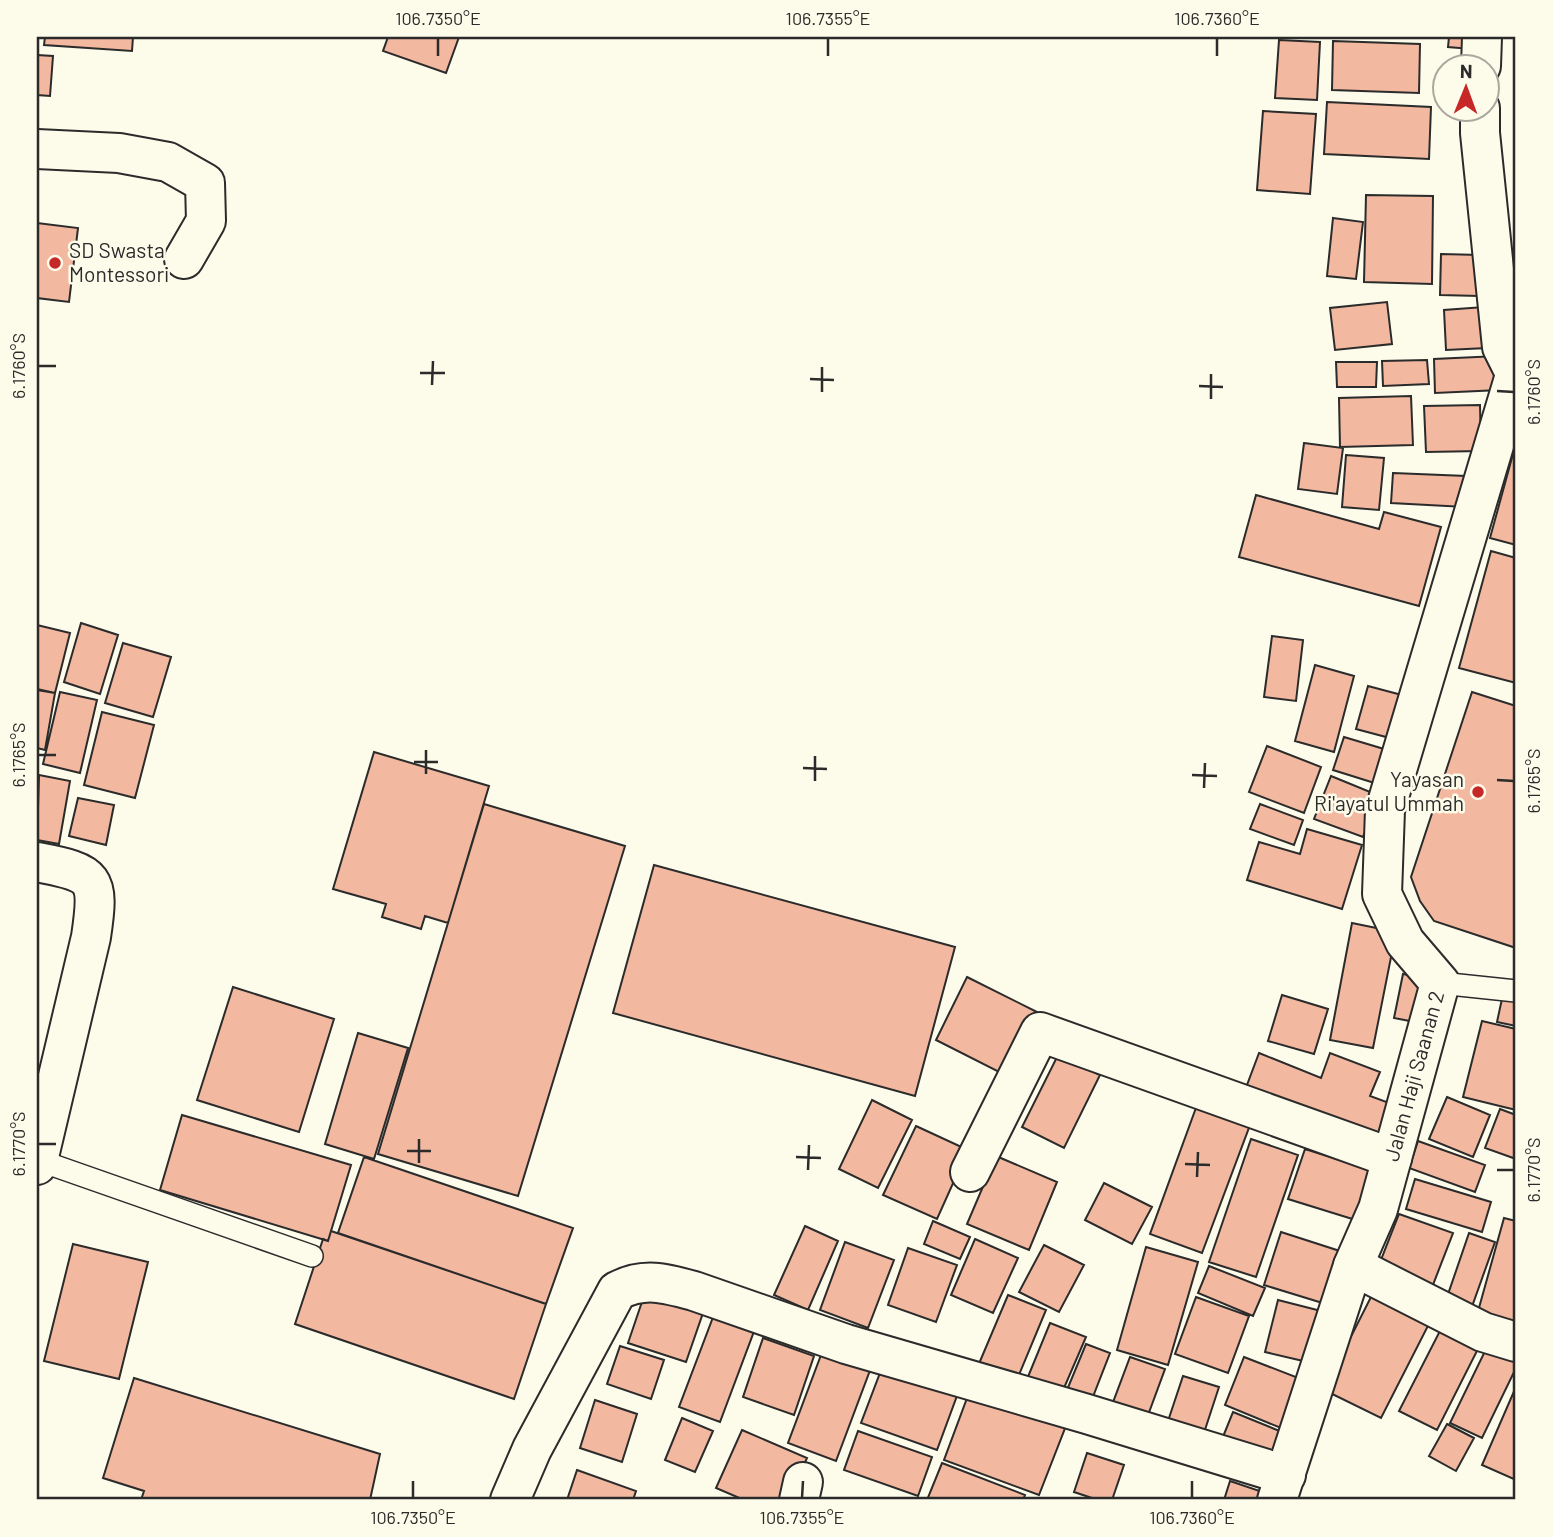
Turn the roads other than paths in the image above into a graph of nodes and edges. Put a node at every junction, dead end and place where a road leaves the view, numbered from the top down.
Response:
1 (1480, 122) edge
2 (37, 149) edge
3 (184, 259) dead end
4 (1516, 375) edge
5 (37, 862) edge
6 (1440, 983) junction
7 (1516, 991) edge
8 (1392, 1158) junction
9 (37, 1163) edge
10 (970, 1172) dead end
11 (312, 1255) dead end
12 (1353, 1266) junction
13 (1516, 1342) edge
14 (1282, 1488) edge
15 (510, 1500) edge

1 - 4 street
2 - 3 street
4 - 6 street, Jalan Haji Saanan 2
5 - 9 street
6 - 7 lane
6 - 8 street, Jalan Haji Saanan 2
8 - 10 street
8 - 12 street, Jalan Haji Saanan 2
9 - 11 lane
12 - 13 street
12 - 14 street, Jalan Haji Saanan 2
14 - 15 street

